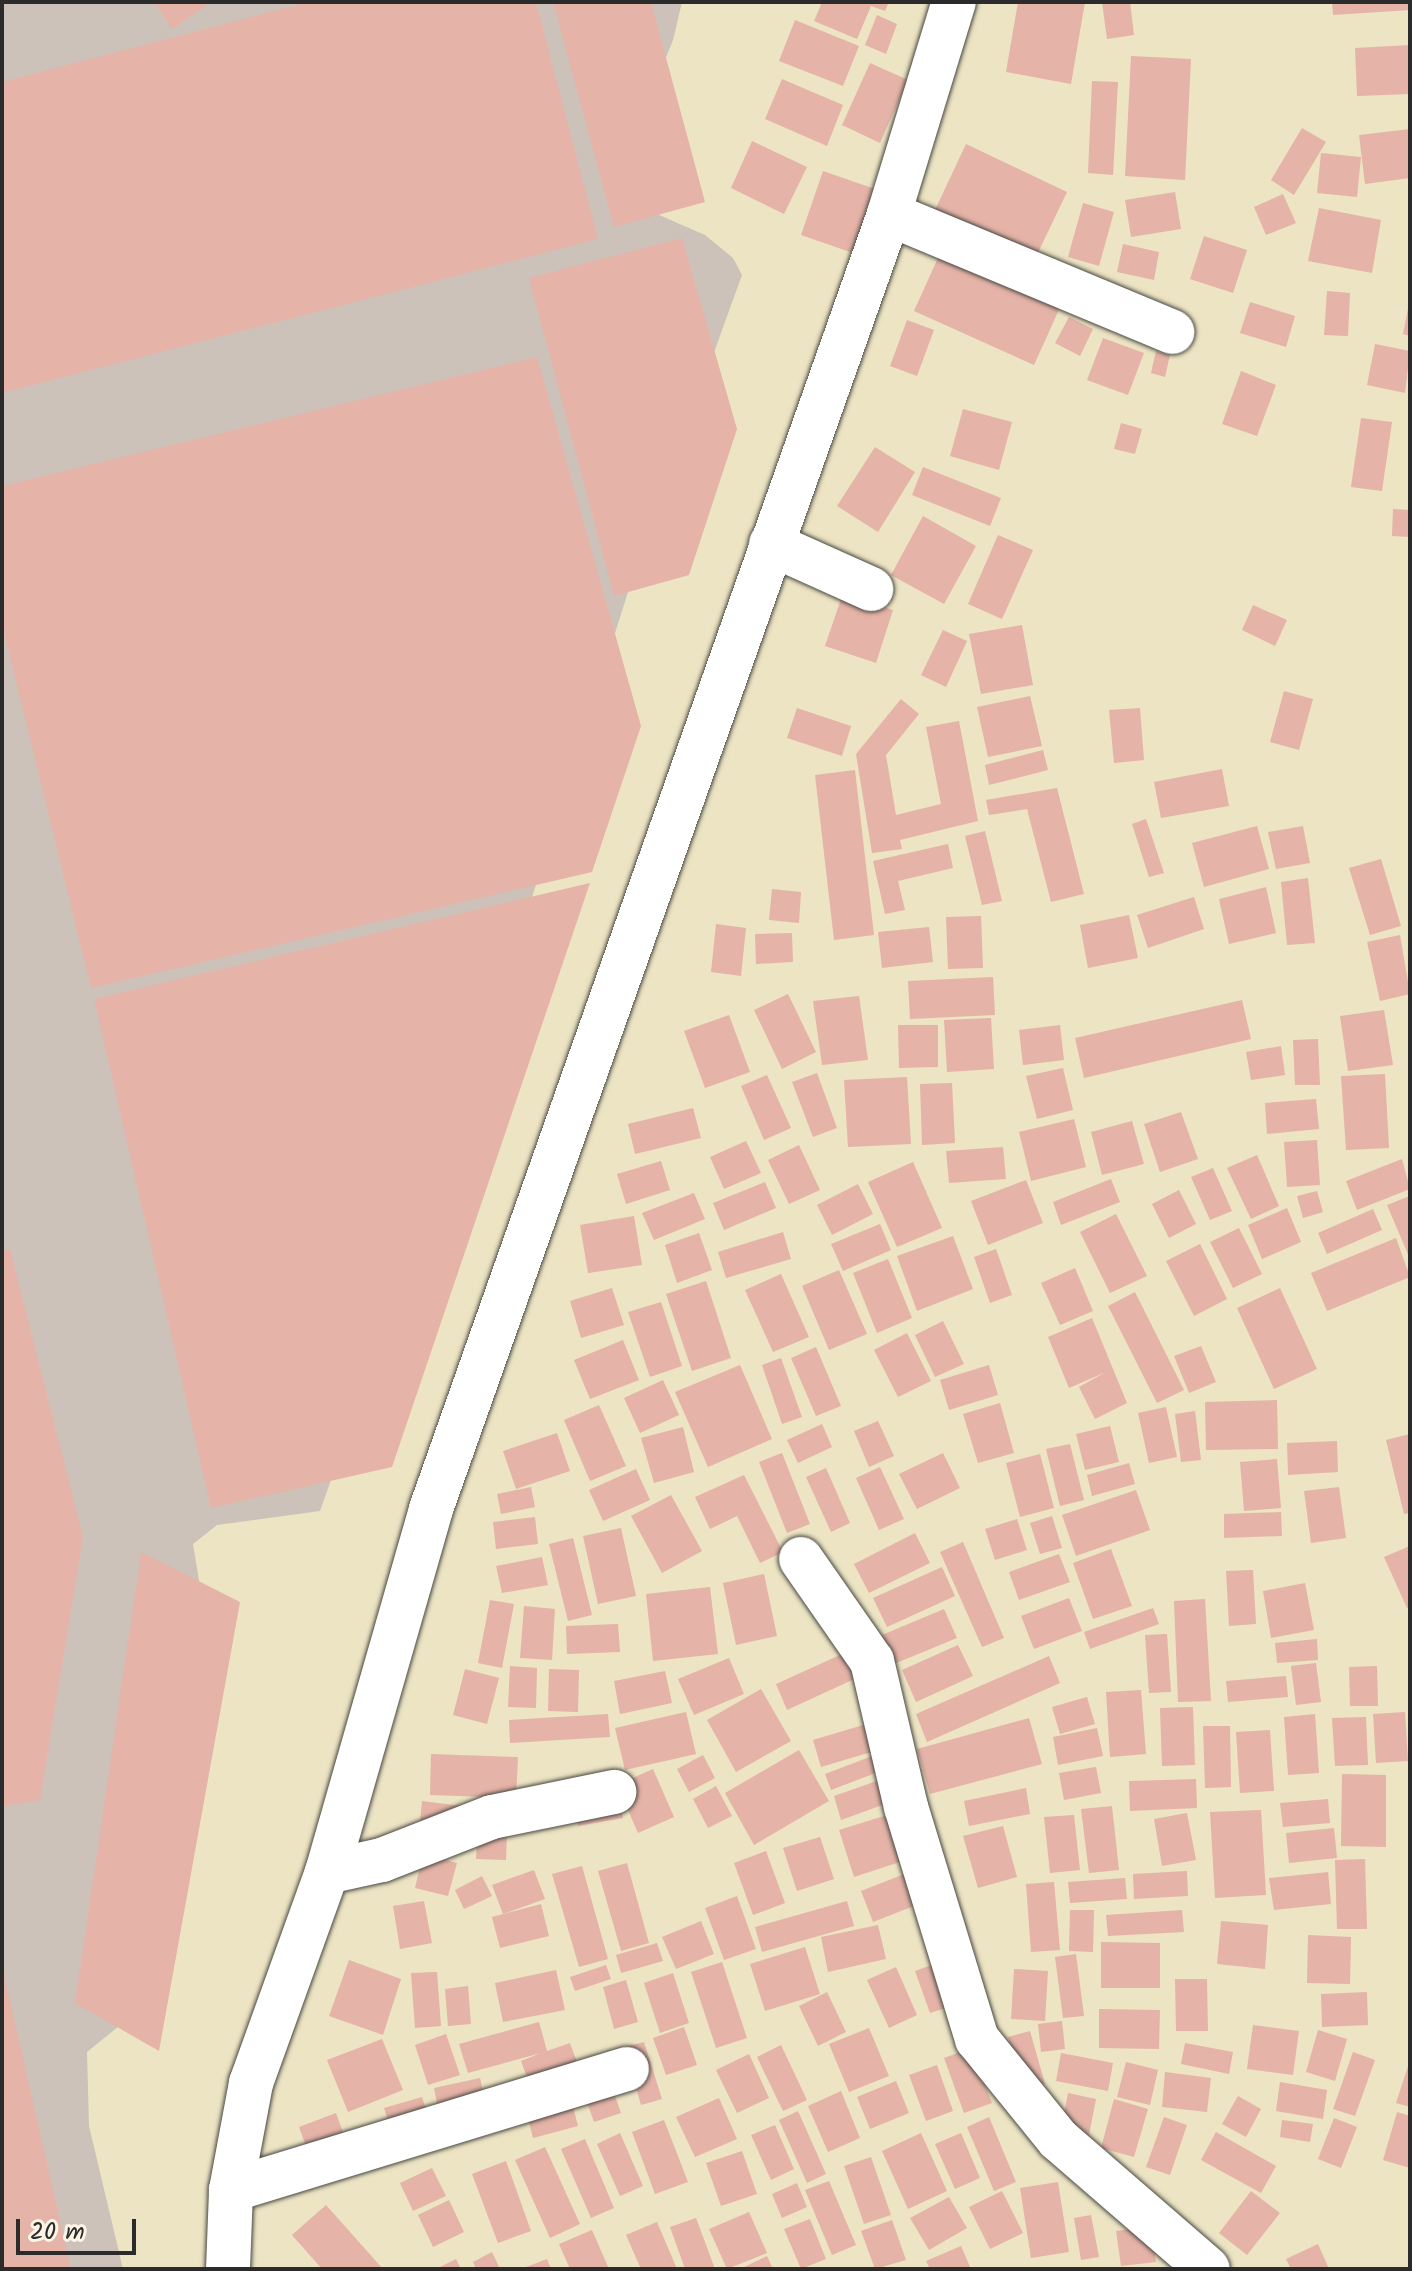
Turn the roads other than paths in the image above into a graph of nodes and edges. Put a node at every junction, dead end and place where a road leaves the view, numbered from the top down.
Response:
1 (954, 2) edge
2 (889, 214) junction
3 (1172, 332) dead end
4 (771, 544) junction
5 (871, 589) dead end
6 (801, 1559) dead end
7 (614, 1792) dead end
8 (327, 1872) junction
9 (627, 2069) dead end
10 (231, 2190) junction
11 (228, 2269) edge
12 (1208, 2269) edge

1 - 2 street
2 - 3 street
2 - 4 street
4 - 5 street
4 - 8 street
6 - 12 street
7 - 8 street
8 - 10 street
9 - 10 street
10 - 11 street

